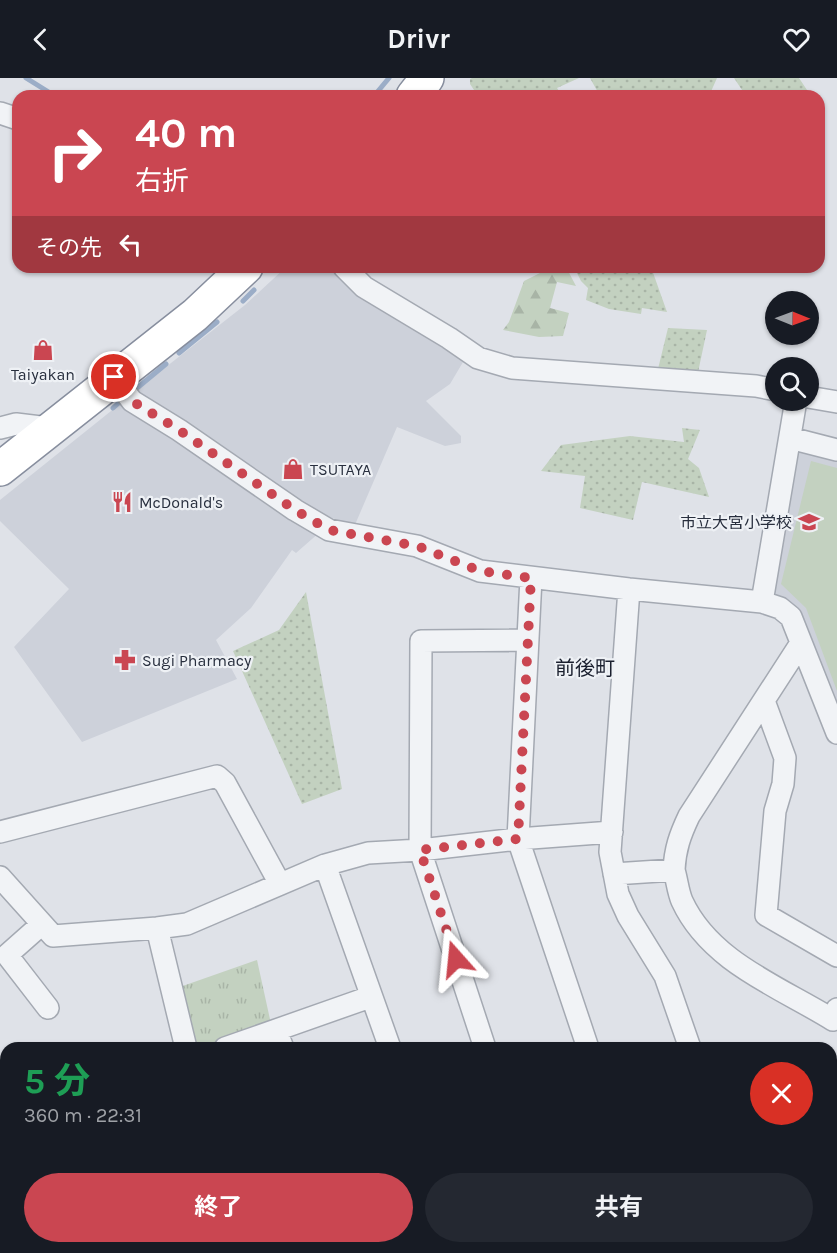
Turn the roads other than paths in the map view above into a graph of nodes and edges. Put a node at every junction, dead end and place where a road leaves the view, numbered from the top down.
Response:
1 (427, 78) edge
2 (418, 90) edge
3 (240, 273) edge
4 (350, 273) edge
5 (114, 377) junction
6 (765, 388) edge
7 (819, 398) edge
8 (837, 402) edge
9 (794, 411) edge
10 (0, 428) edge
11 (49, 428) junction
12 (790, 438) junction
13 (837, 450) edge
14 (0, 469) edge
15 (531, 578) junction
16 (629, 589) junction
17 (762, 602) junction
18 (528, 640) junction
19 (801, 643) junction
20 (764, 701) junction
21 (837, 733) edge
22 (0, 832) edge
23 (612, 832) junction
24 (518, 839) junction
25 (420, 850) junction
26 (325, 866) junction
27 (674, 870) junction
28 (614, 874) junction
29 (0, 877) edge
30 (280, 884) junction
31 (42, 924) junction
32 (157, 928) junction
33 (837, 956) edge
34 (370, 997) junction
35 (48, 1008) dead end
36 (837, 1009) edge
37 (279, 1040) edge
38 (185, 1042) edge
39 (388, 1042) edge
40 (483, 1042) edge
41 (586, 1042) edge
42 (688, 1042) edge

1 - 2 highway
3 - 5 highway
4 - 6 street
5 - 11 highway
5 - 15 street
7 - 8 street
9 - 12 street
10 - 11 street
11 - 14 highway
12 - 13 street
12 - 17 street
15 - 16 street
15 - 18 street
16 - 17 street
16 - 23 street
17 - 19 street
18 - 24 street
18 - 25 street
19 - 20 street
19 - 21 street
20 - 27 street
20 - 33 street
22 - 30 street
23 - 24 street
23 - 28 street
24 - 25 street
24 - 41 street
25 - 26 street
25 - 40 street
26 - 30 street
26 - 34 street
27 - 28 street
27 - 36 street
28 - 42 street
29 - 31 street
30 - 32 street
31 - 32 street
31 - 35 street
32 - 38 street
34 - 37 street
34 - 39 street

